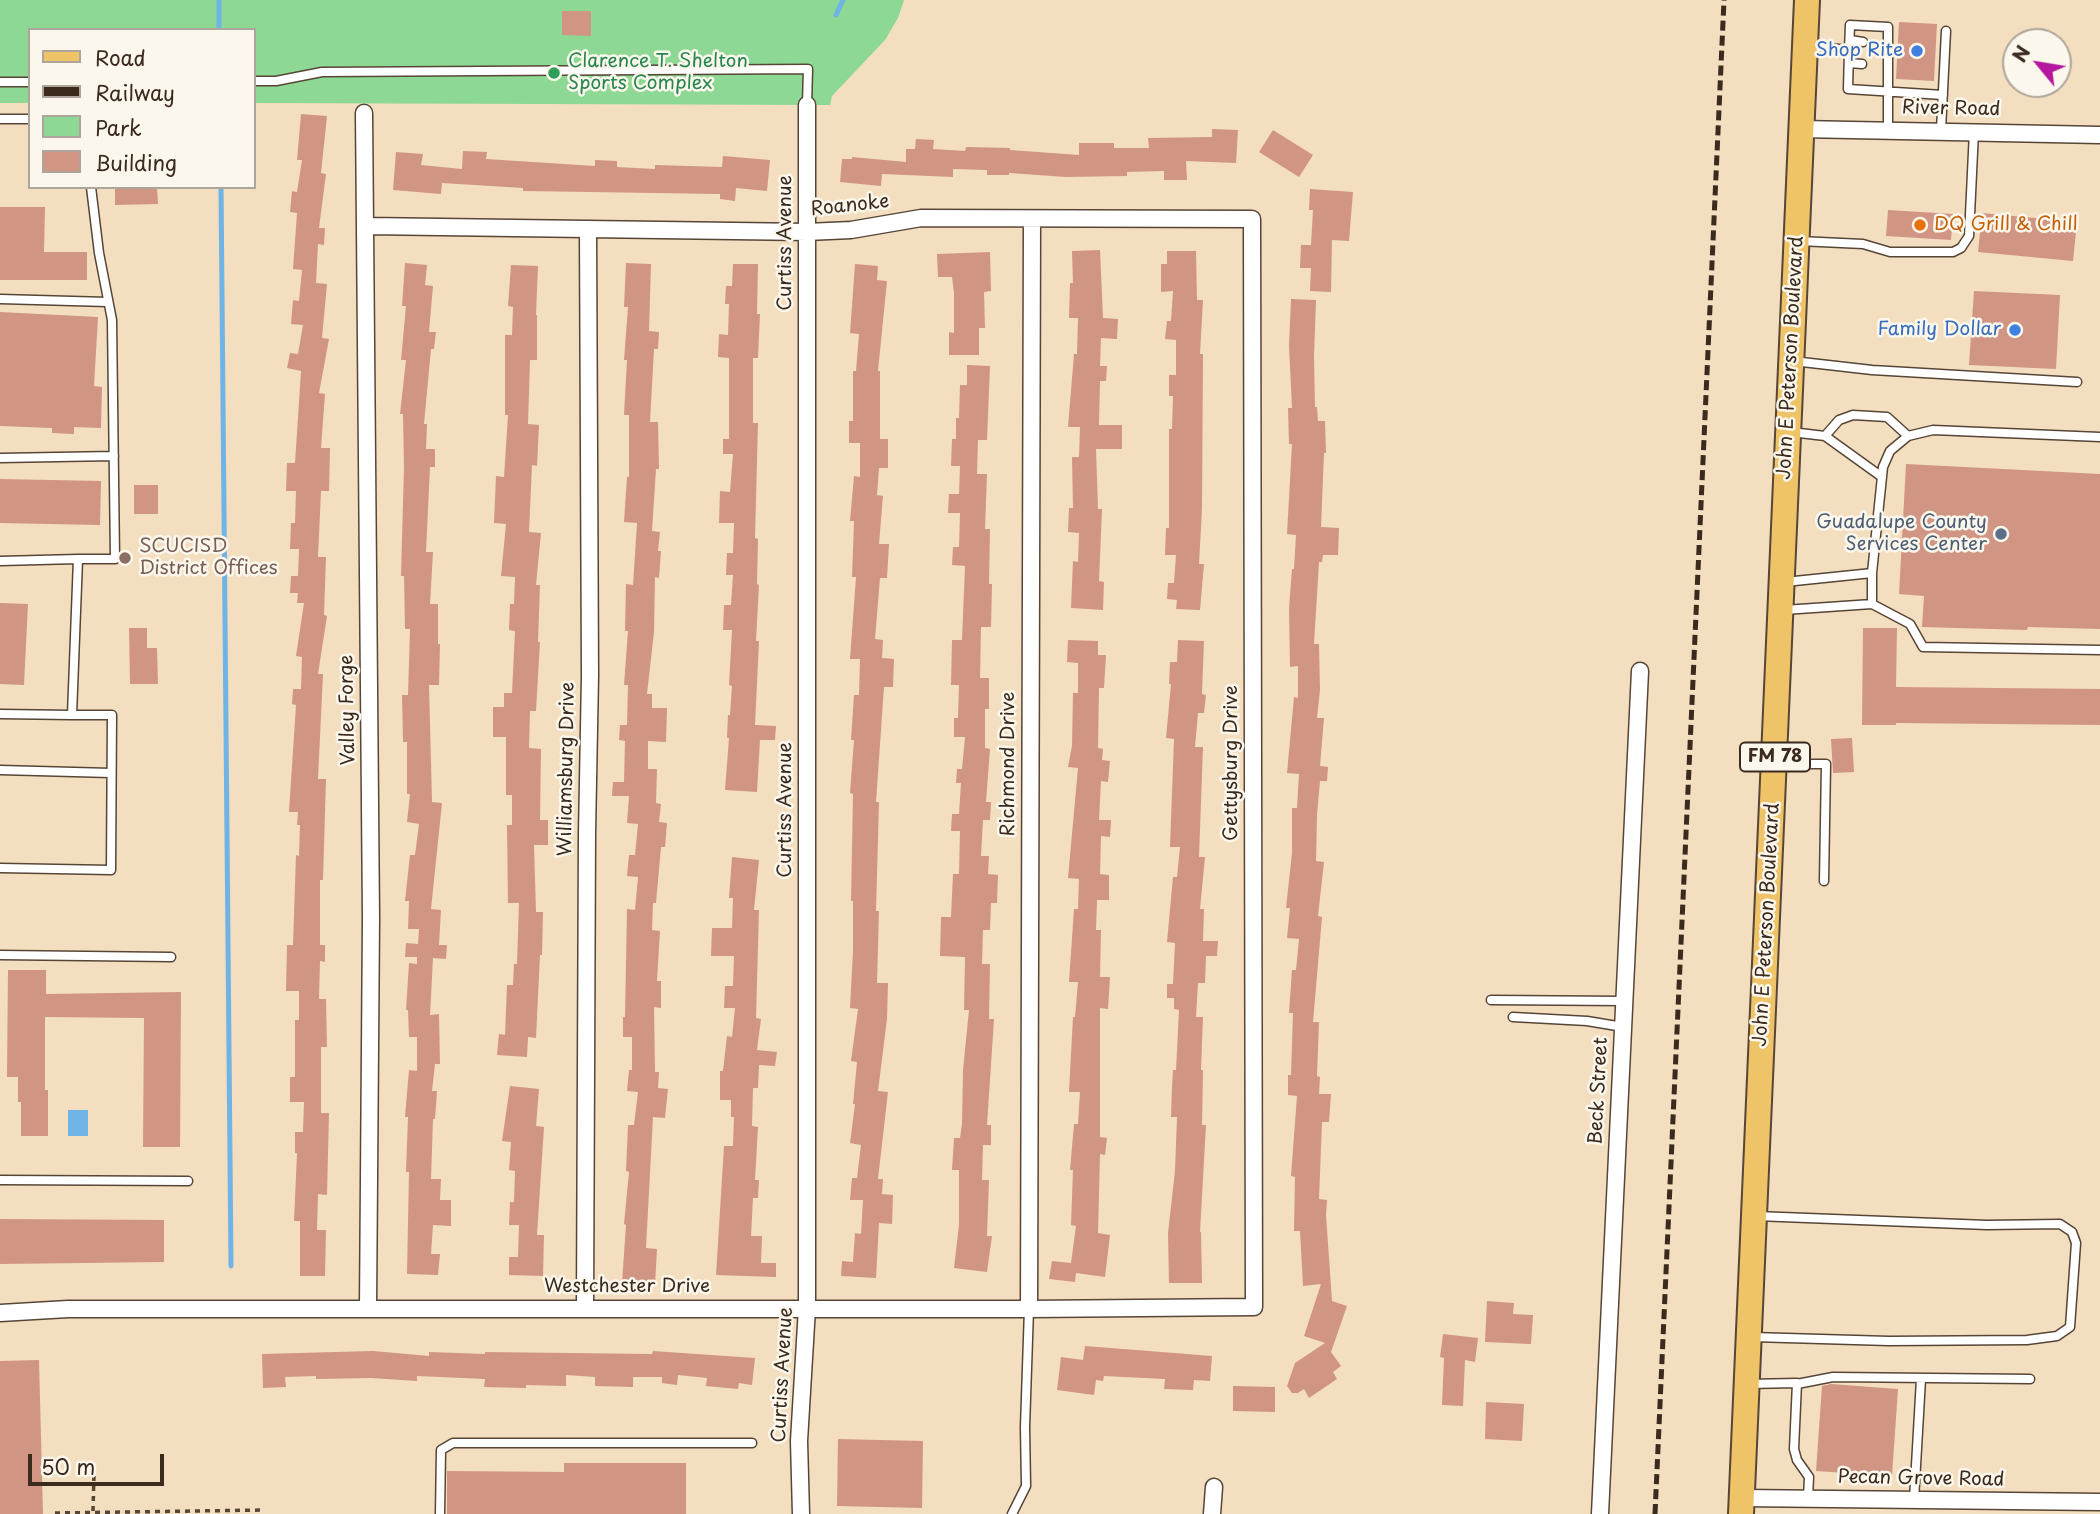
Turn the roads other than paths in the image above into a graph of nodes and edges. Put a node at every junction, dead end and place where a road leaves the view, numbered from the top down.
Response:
1 (1807, 0) edge
2 (1946, 30) dead end
3 (1850, 40) junction
4 (1863, 42) dead end
5 (1805, 46) junction
6 (1849, 50) junction
7 (1849, 63) junction
8 (1862, 64) dead end
9 (256, 81) edge
10 (0, 82) edge
11 (28, 82) edge
12 (1888, 92) junction
13 (1943, 94) junction
14 (807, 105) joint
15 (364, 113) dead end
16 (28, 118) edge
17 (0, 119) edge
18 (1801, 129) junction
19 (1888, 129) junction
20 (1941, 130) junction
21 (1974, 131) junction
22 (2100, 135) edge
23 (91, 189) edge
24 (1032, 219) junction
25 (1252, 219) joint
26 (367, 226) junction
27 (588, 231) junction
28 (807, 232) junction
29 (1796, 241) junction
30 (0, 299) edge
31 (108, 302) junction
32 (1790, 361) junction
33 (2077, 382) dead end
34 (1787, 431) junction
35 (1825, 436) junction
36 (1908, 436) junction
37 (2100, 437) edge
38 (114, 456) junction
39 (0, 458) edge
40 (1882, 477) junction
41 (78, 559) junction
42 (0, 561) edge
43 (1872, 573) junction
44 (1783, 583) junction
45 (1872, 604) junction
46 (1781, 610) junction
47 (2100, 650) edge
48 (1640, 671) dead end
49 (0, 714) edge
50 (72, 715) junction
51 (1774, 764) junction
52 (0, 770) edge
53 (111, 773) junction
54 (0, 868) edge
55 (1824, 881) dead end
56 (0, 955) edge
57 (171, 957) dead end
58 (1491, 1000) dead end
59 (1624, 1001) junction
60 (1513, 1017) dead end
61 (1623, 1027) junction
62 (0, 1180) edge
63 (188, 1181) dead end
64 (1754, 1216) junction
65 (585, 1307) junction
66 (1254, 1307) joint
67 (368, 1308) junction
68 (807, 1308) junction
69 (1029, 1309) junction
70 (0, 1313) edge
71 (1749, 1337) junction
72 (2030, 1379) dead end
73 (1921, 1380) junction
74 (1747, 1384) junction
75 (1797, 1384) junction
76 (752, 1443) dead end
77 (1214, 1487) dead end
78 (1808, 1498) junction
79 (1914, 1500) junction
80 (2100, 1502) edge
81 (1741, 1506) edge
82 (440, 1514) edge
83 (801, 1514) edge
84 (1012, 1514) edge
85 (1212, 1514) edge
86 (1600, 1514) edge

1 - 5 main road, John E Peterson Boulevard / FM 78
2 - 13 lane
3 - 4 lane
3 - 6 lane
3 - 12 lane
5 - 6 lane
5 - 18 main road, John E Peterson Boulevard / FM 78
6 - 7 lane
7 - 8 lane
7 - 12 lane
9 - 14 lane
10 - 11 lane
12 - 13 lane
12 - 19 lane
13 - 20 lane
14 - 28 street, Curtiss Avenue
15 - 26 street, Valley Forge
16 - 17 lane
18 - 19 street, River Road
18 - 29 main road, John E Peterson Boulevard / FM 78
19 - 20 street, River Road
20 - 21 street, River Road
21 - 22 street, River Road
21 - 29 lane
23 - 31 lane
24 - 25 street, Roanoke
24 - 28 street, Roanoke
24 - 69 street, Richmond Drive
25 - 66 street, Gettysburg Drive
26 - 27 street, Roanoke
26 - 67 street, Valley Forge
27 - 28 street, Roanoke
27 - 65 street, Williamsburg Drive
28 - 68 street, Curtiss Avenue
29 - 32 main road, John E Peterson Boulevard / FM 78
30 - 31 lane
31 - 38 lane
32 - 33 lane
32 - 34 main road, John E Peterson Boulevard / FM 78
34 - 35 lane
34 - 44 main road, John E Peterson Boulevard / FM 78
35 - 36 lane
35 - 40 lane
36 - 37 lane
36 - 40 lane
38 - 39 lane
38 - 41 lane
40 - 43 lane
41 - 42 lane
41 - 50 lane
43 - 44 lane
43 - 45 lane
44 - 46 main road, John E Peterson Boulevard / FM 78
45 - 46 lane
45 - 47 lane
46 - 51 main road, John E Peterson Boulevard / FM 78
48 - 59 street, Beck Street
49 - 50 lane
50 - 53 lane
51 - 55 lane
51 - 64 main road, John E Peterson Boulevard / FM 78
52 - 53 lane
53 - 54 lane
56 - 57 lane
58 - 59 lane
59 - 61 street, Beck Street
60 - 61 lane
61 - 86 street, Beck Street
62 - 63 lane
64 - 71 main road, John E Peterson Boulevard / FM 78
64 - 71 lane
65 - 67 street, Westchester Drive
65 - 68 street, Westchester Drive
66 - 69 street, Westchester Drive
67 - 70 street, Westchester Drive
68 - 69 street, Westchester Drive
68 - 83 street, Curtiss Avenue
69 - 84 lane
71 - 74 main road, John E Peterson Boulevard / FM 78
72 - 73 lane
73 - 75 lane
73 - 79 lane
74 - 75 lane
74 - 81 main road, John E Peterson Boulevard / FM 78
75 - 78 lane
76 - 82 lane
77 - 85 street
78 - 79 street, Pecan Grove Road
78 - 81 street, Pecan Grove Road
79 - 80 street, Pecan Grove Road

